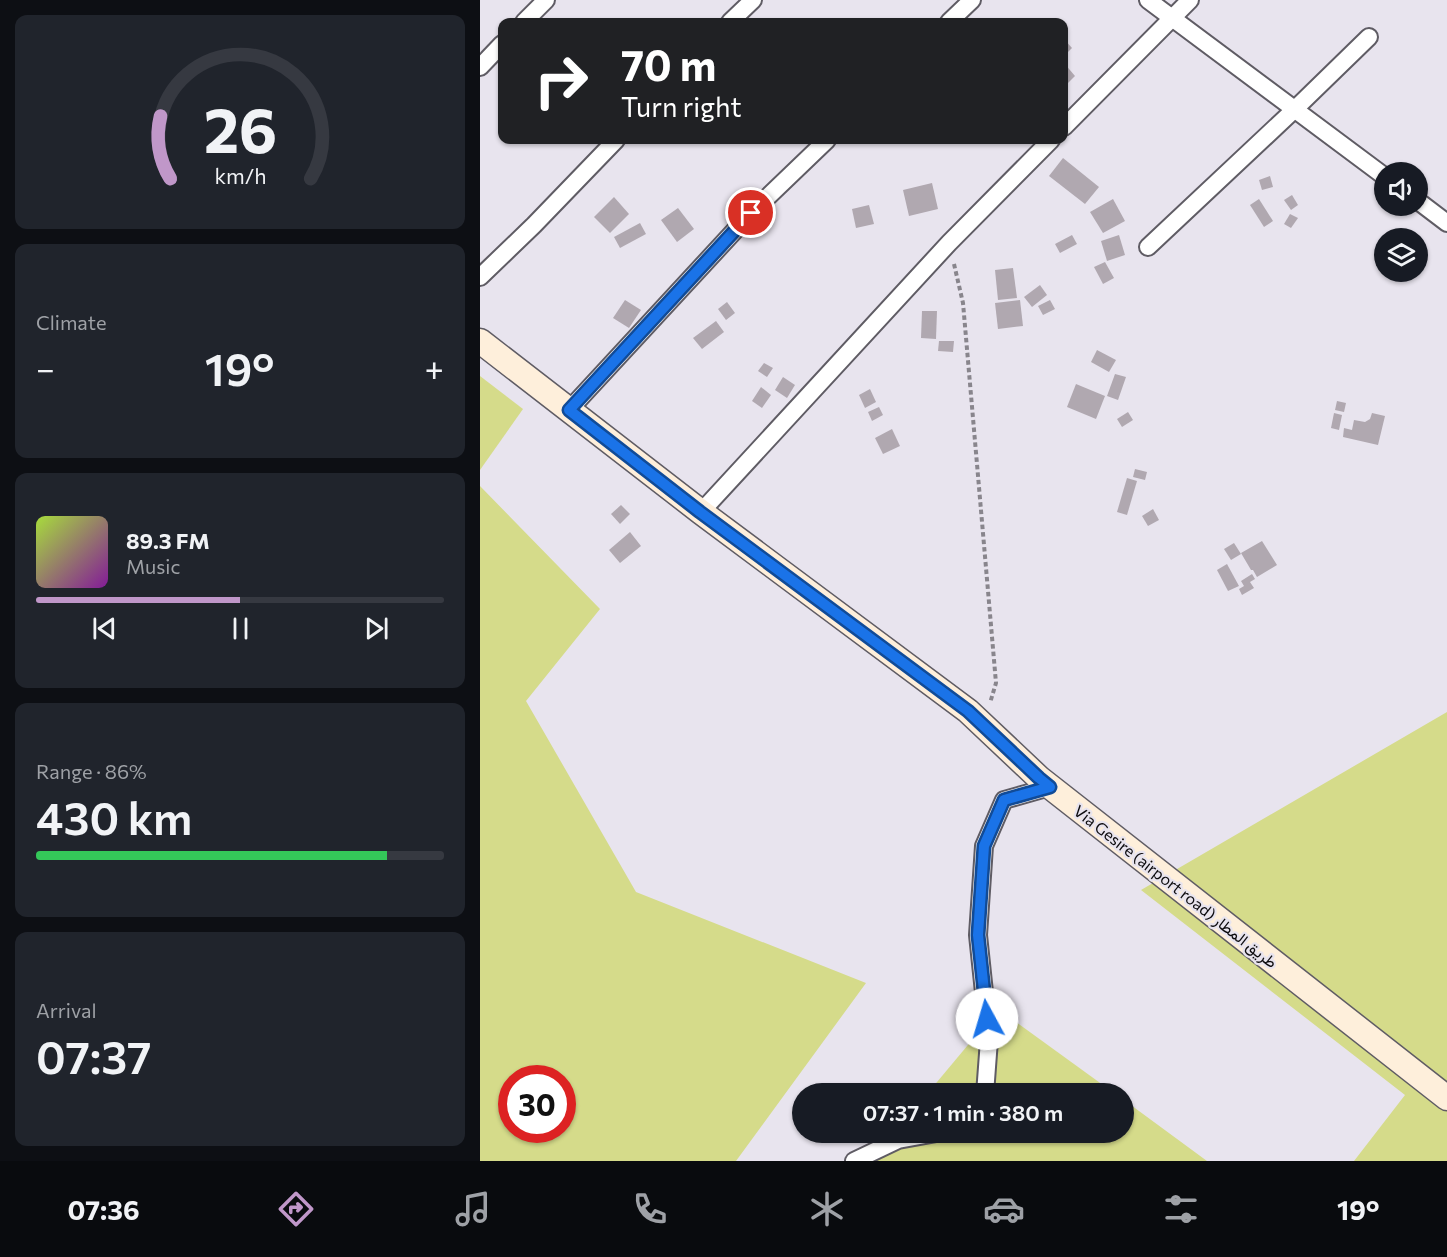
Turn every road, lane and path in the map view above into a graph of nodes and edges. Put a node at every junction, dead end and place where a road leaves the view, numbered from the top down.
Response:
1 (546, 0) edge
2 (753, 0) edge
3 (972, 0) edge
4 (1148, 0) edge
5 (1190, 0) edge
6 (528, 18) edge
7 (734, 18) edge
8 (953, 18) edge
9 (1172, 18) junction
10 (1369, 37) dead end
11 (498, 48) edge
12 (480, 67) edge
13 (1295, 109) junction
14 (1068, 123) edge
15 (612, 144) edge
16 (823, 144) edge
17 (1047, 144) edge
18 (1374, 168) edge
19 (1428, 209) edge
20 (1447, 223) edge
21 (949, 243) junction
22 (1148, 247) dead end
23 (480, 277) edge
24 (480, 341) edge
25 (569, 410) junction
26 (700, 512) junction
27 (984, 726) junction
28 (1050, 787) junction
29 (986, 1083) edge
30 (1447, 1098) edge
31 (892, 1143) edge
32 (854, 1161) edge

1 - 6 street
2 - 7 street
3 - 8 street
4 - 9 street
5 - 9 street
9 - 13 street
9 - 14 street
10 - 13 street
11 - 12 street
13 - 18 street
13 - 22 street
15 - 23 street
16 - 25 street
17 - 21 street
19 - 20 street
21 - 26 street
21 - 27 path
24 - 25 main road, Via Gesire (airport road) طريق المطار
25 - 26 main road, Via Gesire (airport road) طريق المطار
26 - 27 main road, Via Gesire (airport road) طريق المطار
27 - 28 main road, Via Gesire (airport road) طريق المطار
28 - 29 street
28 - 30 main road, Via Gesire (airport road) طريق المطار
31 - 32 street

